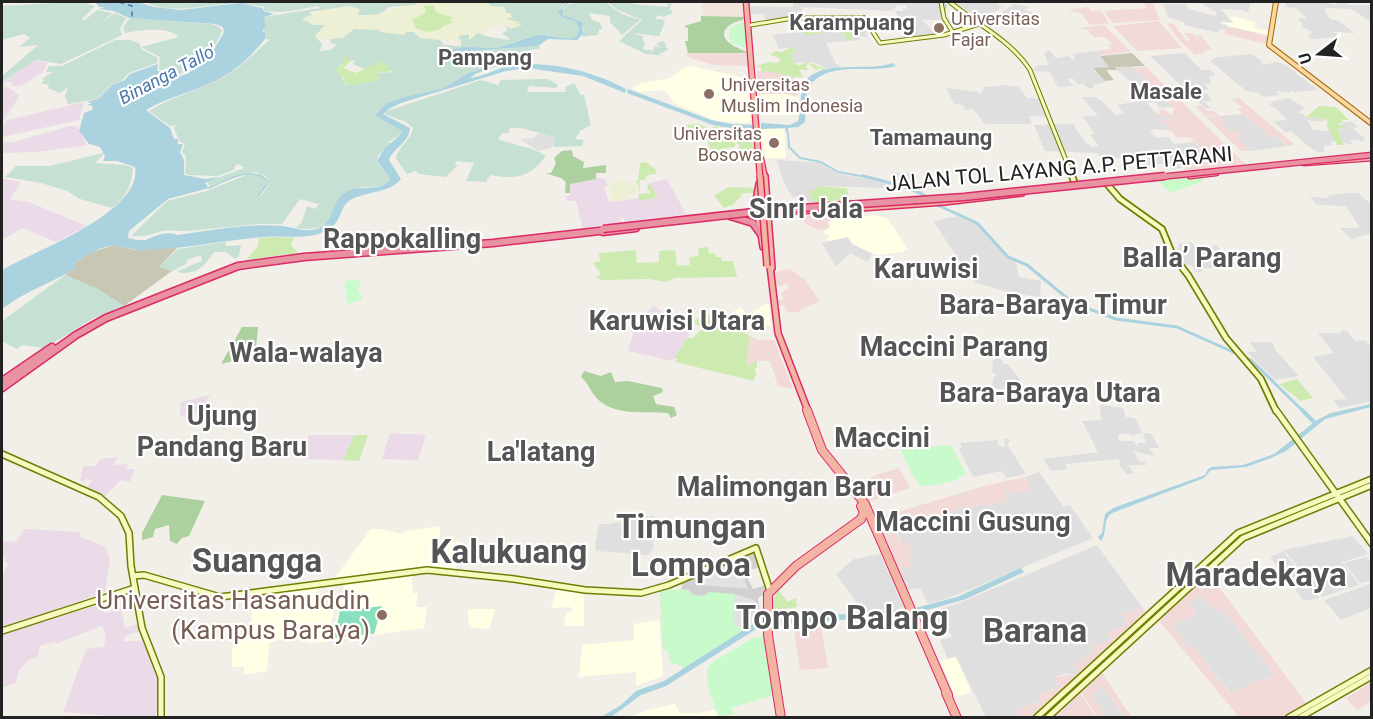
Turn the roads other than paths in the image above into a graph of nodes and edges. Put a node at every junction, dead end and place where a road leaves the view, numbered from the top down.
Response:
1 (747, 2) edge
2 (941, 2) edge
3 (950, 2) edge
4 (1277, 3) edge
5 (748, 10) junction
6 (980, 25) junction
7 (751, 26) junction
8 (953, 31) junction
9 (991, 31) junction
10 (753, 73) junction
11 (1371, 123) edge
12 (1358, 156) junction
13 (1371, 156) edge
14 (1313, 160) junction
15 (760, 161) junction
16 (1304, 163) junction
17 (1202, 173) junction
18 (1192, 174) junction
19 (1166, 175) junction
20 (1106, 182) junction
21 (1075, 184) junction
22 (1058, 187) junction
23 (1047, 189) junction
24 (1027, 191) junction
25 (1009, 195) junction
26 (756, 201) junction
27 (767, 201) junction
28 (931, 201) junction
29 (856, 205) junction
30 (890, 205) junction
31 (843, 207) junction
32 (770, 209) junction
33 (758, 212) junction
34 (791, 212) junction
35 (732, 214) junction
36 (768, 219) junction
37 (769, 228) junction
38 (1163, 232) junction
39 (1170, 232) dead end
40 (761, 234) junction
41 (554, 236) junction
42 (534, 238) junction
43 (389, 246) dead end
44 (306, 255) junction
45 (769, 274) junction
46 (76, 333) junction
47 (781, 348) junction
48 (2, 386) edge
49 (2, 454) edge
50 (1371, 479) edge
51 (1371, 485) edge
52 (1336, 496) junction
53 (861, 519) junction
54 (872, 522) junction
55 (1371, 544) edge
56 (1190, 581) junction
57 (134, 582) junction
58 (775, 586) junction
59 (2, 631) edge
60 (1371, 670) edge
61 (1371, 676) edge
62 (162, 717) edge
63 (781, 717) edge
64 (957, 717) edge
65 (1036, 717) edge
66 (1047, 717) edge
67 (1288, 717) edge
68 (1299, 717) edge

1 - 5 highway
2 - 8 main road
3 - 6 main road
4 - 11 main road
5 - 7 highway
5 - 10 highway
6 - 8 main road
6 - 9 main road
6 - 9 main road
7 - 8 main road
7 - 10 highway
9 - 21 main road
10 - 15 highway
12 - 13 highway
12 - 14 highway
12 - 16 highway
13 - 14 highway, JALAN TOL LAYANG A.P. PETTARANI, bridge
13 - 16 highway
13 - 24 highway, JALAN TOL LAYANG A.P. PETTARANI, bridge
14 - 17 highway
14 - 31 highway, JALAN TOL LAYANG A.P. PETTARANI, bridge
15 - 26 highway
15 - 27 highway
15 - 45 highway, bridge
16 - 17 highway
17 - 18 highway
18 - 19 highway
18 - 20 highway
19 - 20 highway
19 - 24 highway, bridge
20 - 21 main road
20 - 22 highway
20 - 38 main road
21 - 22 main road
22 - 23 highway
22 - 24 main road
23 - 24 highway
23 - 24 highway
24 - 25 highway
24 - 28 highway
24 - 28 highway
24 - 41 highway, JALAN TOL LAYANG A.P. PETTARANI, bridge
25 - 28 highway
25 - 31 highway, bridge
26 - 27 highway
26 - 33 highway
27 - 32 highway
28 - 29 highway
28 - 30 highway
29 - 30 highway
29 - 31 highway
30 - 31 highway
31 - 32 highway
31 - 34 highway
31 - 41 highway, JALAN TOL LAYANG A.P. PETTARANI, bridge
32 - 33 highway
32 - 34 highway
32 - 36 highway
33 - 35 highway
33 - 36 highway
33 - 40 highway
34 - 37 highway
35 - 40 highway
35 - 41 highway
35 - 42 highway
36 - 37 highway
37 - 45 highway
38 - 39 main road
38 - 52 main road
40 - 45 highway
41 - 42 highway
42 - 44 highway
42 - 46 highway
43 - 44 highway
44 - 46 highway
45 - 47 highway
46 - 48 highway
47 - 53 highway
47 - 54 highway
49 - 57 main road
50 - 52 main road
51 - 52 main road
52 - 55 main road
52 - 56 main road
53 - 54 highway
53 - 58 highway
54 - 64 highway
56 - 65 main road
56 - 66 main road
57 - 58 main road
57 - 59 main road
57 - 62 main road
58 - 63 highway
60 - 67 main road
61 - 68 main road

